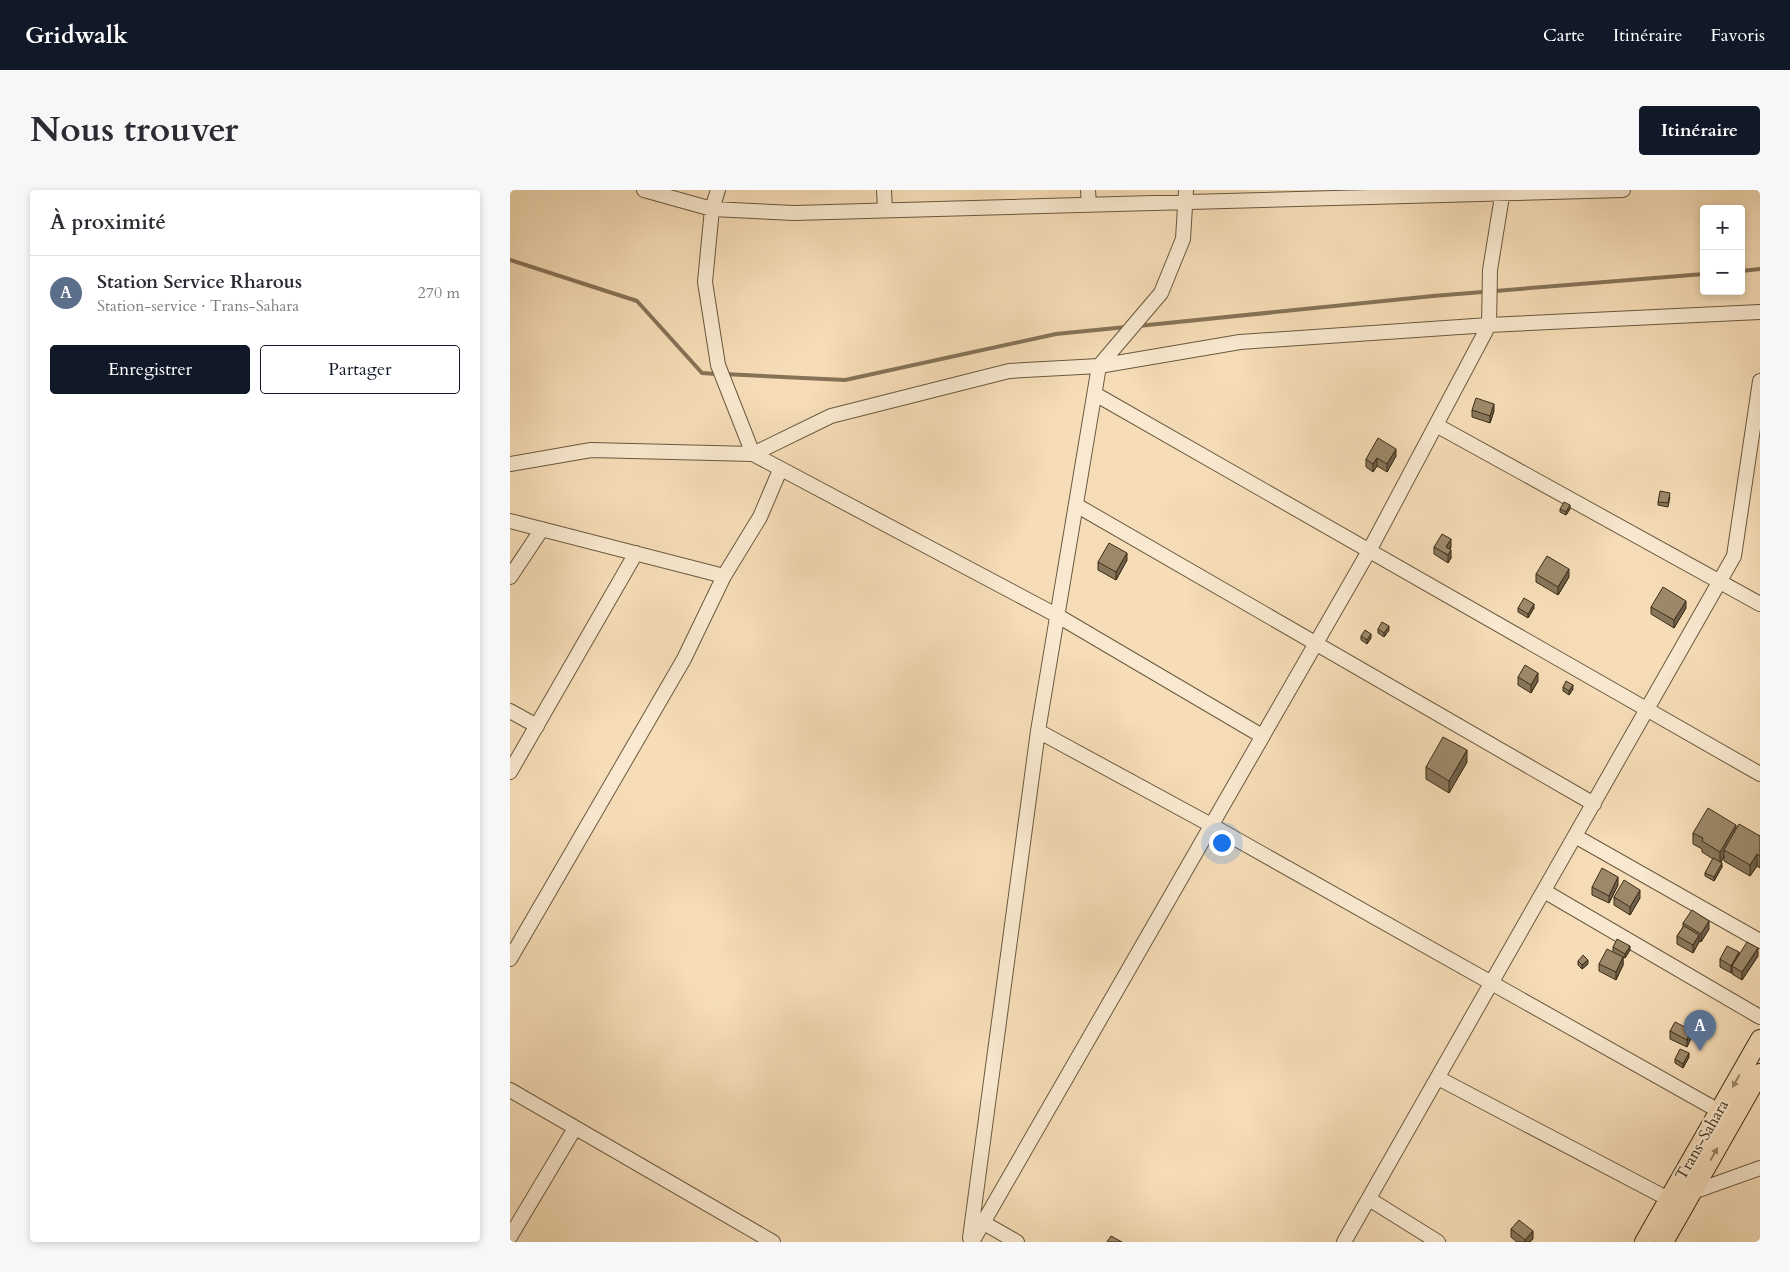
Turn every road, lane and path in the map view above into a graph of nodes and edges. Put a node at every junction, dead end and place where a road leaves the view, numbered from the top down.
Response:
1 (644, 190) edge
2 (718, 190) edge
3 (884, 190) edge
4 (1088, 190) edge
5 (1623, 190) edge
6 (1503, 192) edge
7 (1404, 193) edge
8 (1299, 195) edge
9 (1187, 196) edge
10 (1089, 205) junction
11 (712, 210) junction
12 (885, 210) junction
13 (1760, 312) edge
14 (1489, 324) junction
15 (1099, 366) junction
16 (1760, 381) edge
17 (1095, 394) junction
18 (1436, 425) junction
19 (753, 454) junction
20 (510, 464) edge
21 (780, 470) junction
22 (1076, 505) junction
23 (510, 521) edge
24 (542, 529) junction
25 (1369, 551) junction
26 (636, 553) junction
27 (724, 576) junction
28 (510, 577) edge
29 (1720, 582) junction
30 (1760, 604) edge
31 (1058, 616) junction
32 (1316, 643) junction
33 (1647, 710) junction
34 (510, 711) edge
35 (537, 726) junction
36 (1038, 731) junction
37 (1262, 736) junction
38 (510, 772) edge
39 (1760, 774) edge
40 (1594, 804) junction
41 (1211, 825) junction
42 (1575, 836) junction
43 (1544, 891) junction
44 (1760, 941) edge
45 (510, 959) edge
46 (1491, 984) junction
47 (1760, 1017) edge
48 (1758, 1046) edge
49 (1760, 1072) edge
50 (1438, 1078) junction
51 (510, 1090) edge
52 (1719, 1112) junction
53 (575, 1128) junction
54 (1760, 1168) edge
55 (1693, 1192) junction
56 (1369, 1199) junction
57 (1668, 1199) junction
58 (1684, 1208) junction
59 (982, 1222) junction
60 (510, 1237) edge
61 (773, 1242) edge
62 (971, 1242) edge
63 (1018, 1242) edge
64 (1344, 1242) edge
65 (1438, 1242) edge
66 (1644, 1242) edge
67 (1664, 1242) edge

1 - 11 street
2 - 11 street
3 - 12 street
4 - 10 street
5 - 6 street
6 - 7 street
6 - 14 street
7 - 8 street
8 - 9 street
9 - 10 street
9 - 15 street
10 - 12 street
11 - 12 street
11 - 19 street
13 - 14 street
14 - 15 street
14 - 18 street
15 - 17 street
15 - 19 street
16 - 29 street
17 - 22 street
17 - 25 street
18 - 25 street
18 - 29 street
19 - 20 street
19 - 21 street
21 - 27 street
21 - 31 street
22 - 31 street
22 - 32 street
23 - 24 street
24 - 26 street
24 - 28 street
25 - 32 street
25 - 33 street
26 - 27 street
26 - 35 street
27 - 45 street
29 - 30 street
29 - 33 street
31 - 36 street
31 - 37 street
32 - 37 street
32 - 40 street
33 - 39 street
33 - 40 street
34 - 35 street
35 - 38 street
36 - 41 street
36 - 62 street
37 - 41 street
40 - 42 street
41 - 46 street
41 - 59 street
42 - 43 street
42 - 44 street
43 - 46 street
43 - 47 street
46 - 50 street
46 - 52 street
48 -> 52 main road, Trans-Sahara
55 -> 49 main road, Trans-Sahara
50 - 56 street
50 - 57 street
51 - 53 street
52 - 57 main road, Trans-Sahara
53 - 60 street
53 - 61 street
54 - 55 street
55 - 58 main road, Trans-Sahara
56 - 64 street
56 - 65 street
57 - 58 street
57 - 66 main road, Trans-Sahara
58 - 67 main road, Trans-Sahara
59 - 62 street
59 - 63 street

